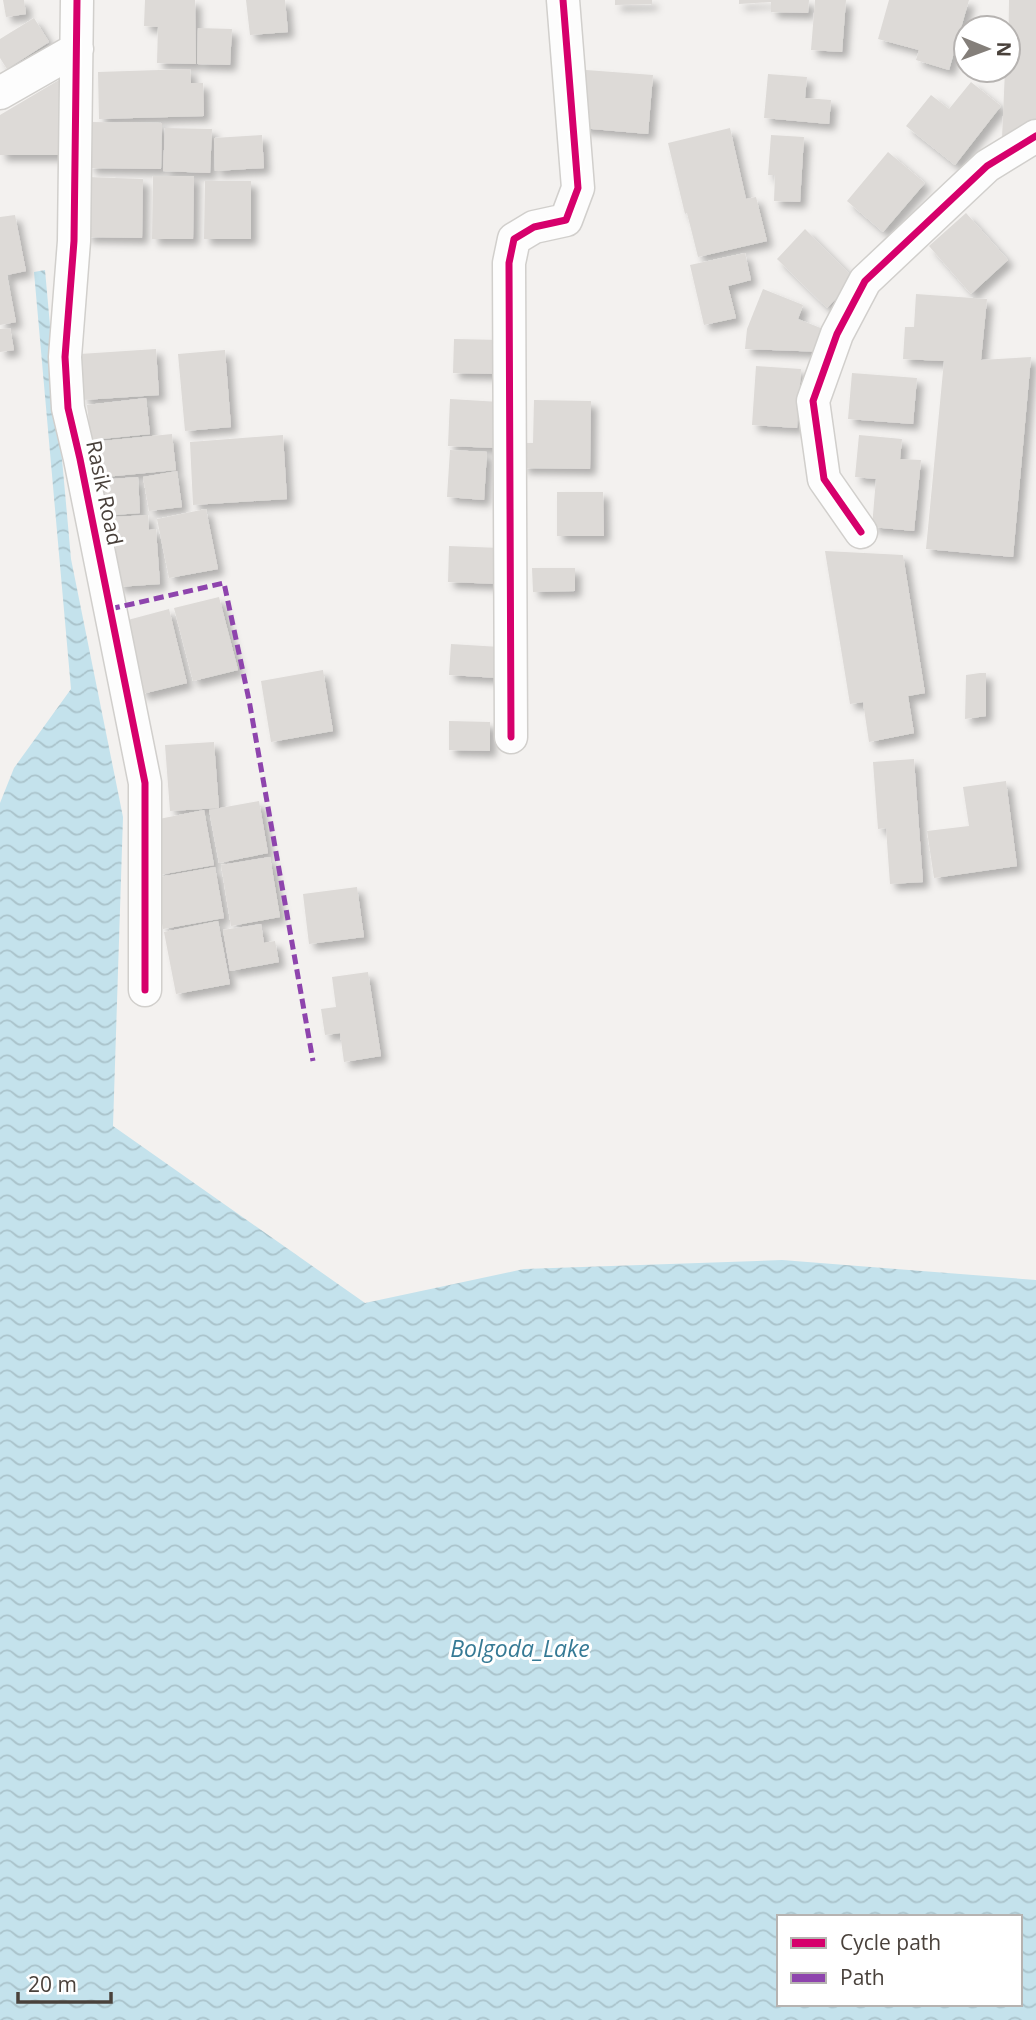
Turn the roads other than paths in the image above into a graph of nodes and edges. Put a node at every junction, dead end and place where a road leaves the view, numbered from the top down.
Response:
1 (77, 0) edge
2 (563, 0) edge
3 (77, 49) junction
4 (0, 93) edge
5 (1036, 136) edge
6 (861, 532) dead end
7 (511, 737) dead end
8 (145, 990) dead end

1 - 3 street, Rasik Road
2 - 7 street
3 - 4 street
3 - 8 street, Rasik Road
5 - 6 street

